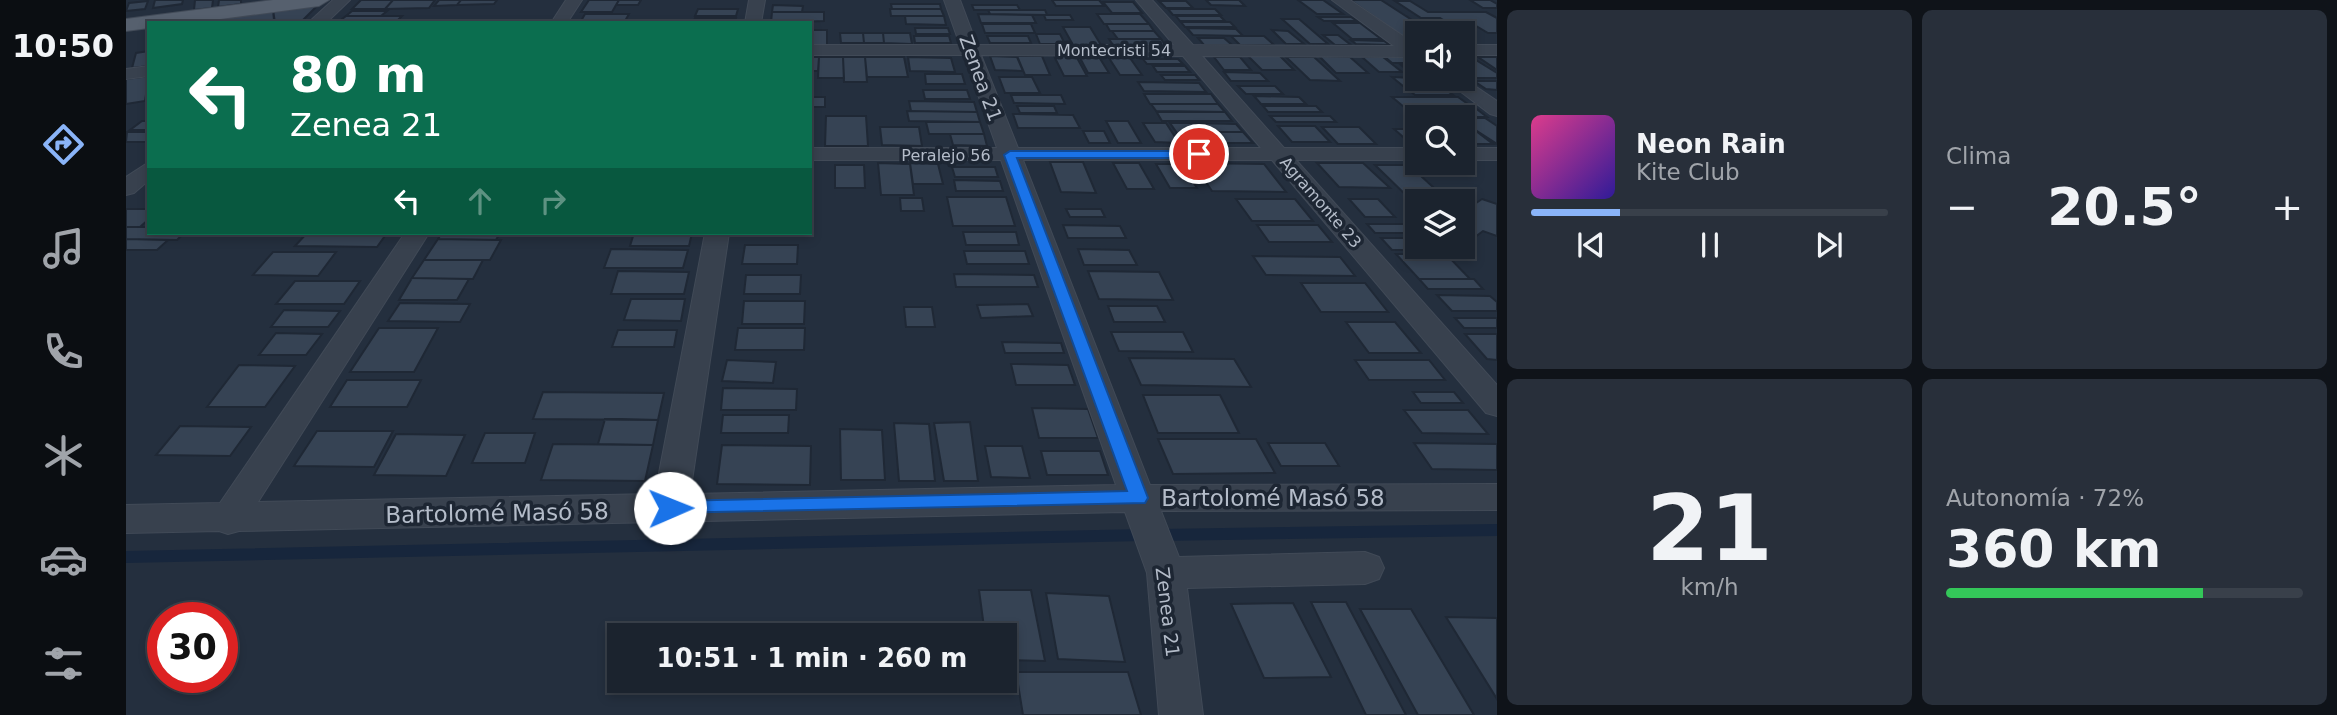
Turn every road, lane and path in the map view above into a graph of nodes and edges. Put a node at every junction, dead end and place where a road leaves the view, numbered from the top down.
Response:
1 (319, 0) edge
2 (342, 0) edge
3 (574, 0) edge
4 (757, 0) edge
5 (952, 0) edge
6 (1144, 0) edge
7 (1340, 0) edge
8 (157, 21) edge
9 (318, 21) edge
10 (560, 21) edge
11 (753, 21) edge
12 (147, 22) edge
13 (126, 25) edge
14 (1405, 44) edge
15 (812, 50) edge
16 (971, 50) junction
17 (1187, 50) junction
18 (1475, 50) edge
19 (1497, 50) edge
20 (1405, 52) edge
21 (147, 71) edge
22 (126, 74) edge
23 (1469, 91) edge
24 (1497, 110) edge
25 (812, 154) edge
26 (1280, 154) junction
27 (1405, 154) edge
28 (1475, 154) edge
29 (1497, 154) edge
30 (1010, 155) junction
31 (147, 159) edge
32 (126, 162) edge
33 (147, 171) edge
34 (126, 188) edge
35 (416, 235) edge
36 (717, 235) edge
37 (1497, 405) edge
38 (1497, 496) edge
39 (670, 508) junction
40 (1144, 514) junction
41 (126, 519) edge
42 (228, 520) junction
43 (1365, 568) dead end
44 (1166, 573) junction
45 (1181, 715) edge

1 - 8 main road
2 - 9 street
3 - 10 street
4 - 11 street
5 - 16 street, Zenea 21
6 - 17 street, Agramonte 23
7 - 14 street
12 - 13 main road
15 - 16 street, Montecristi 54
16 - 17 street, Montecristi 54
16 - 30 street, Zenea 21
17 - 20 street, Montecristi 54
17 - 26 street, Agramonte 23
18 - 19 street
21 - 22 street
23 - 24 street
25 - 30 street, Peralejo 56
26 - 27 street, Peralejo 56
26 - 30 street, Peralejo 56
26 - 37 street, Agramonte 23
28 - 29 street
30 - 40 street, Zenea 21
31 - 32 street
33 - 34 street
35 - 42 street
36 - 39 street
38 - 40 street, Bartolomé Masó 58
39 - 40 street, Bartolomé Masó 58
39 - 42 street, Bartolomé Masó 58
40 - 44 street, Zenea 21
41 - 42 street, Bartolomé Masó 58
43 - 44 street
44 - 45 street, Zenea 21

